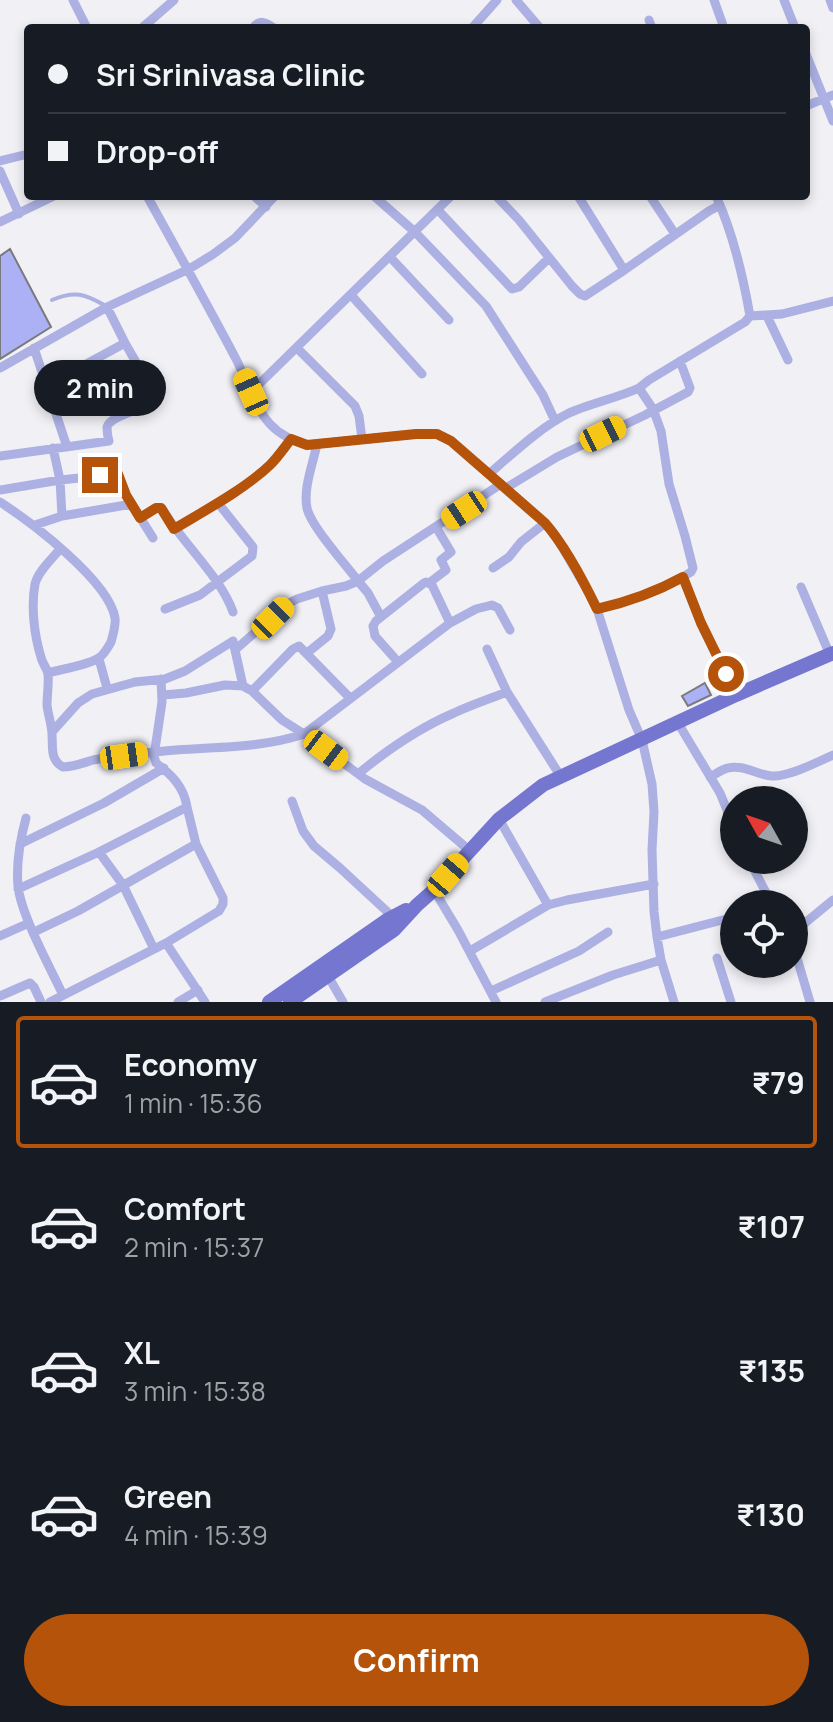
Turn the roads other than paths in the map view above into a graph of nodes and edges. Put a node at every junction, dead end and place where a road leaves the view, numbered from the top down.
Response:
1 (73, 0) edge
2 (174, 0) edge
3 (497, 0) edge
4 (516, 0) edge
5 (714, 0) edge
6 (784, 0) edge
7 (830, 0) edge
8 (833, 8) edge
9 (85, 24) edge
10 (150, 24) edge
11 (476, 24) edge
12 (537, 24) edge
13 (723, 24) edge
14 (793, 24) edge
15 (810, 61) edge
16 (829, 96) edge
17 (810, 104) edge
18 (833, 121) edge
19 (24, 155) edge
20 (0, 161) edge
21 (0, 171) edge
22 (46, 200) edge
23 (149, 200) edge
24 (258, 200) edge
25 (272, 200) edge
26 (379, 200) edge
27 (447, 200) edge
28 (499, 200) edge
29 (580, 200) edge
30 (653, 200) edge
31 (718, 201) edge
32 (266, 207) junction
33 (438, 210) junction
34 (19, 214) junction
35 (0, 222) edge
36 (415, 232) junction
37 (675, 234) junction
38 (390, 257) junction
39 (549, 258) junction
40 (189, 269) junction
41 (624, 270) junction
42 (351, 295) junction
43 (52, 300) dead end
44 (833, 301) edge
45 (107, 307) junction
46 (750, 316) junction
47 (767, 316) junction
48 (449, 320) dead end
49 (125, 343) junction
50 (34, 348) junction
51 (297, 348) junction
52 (788, 360) dead end
53 (680, 361) junction
54 (0, 368) edge
55 (79, 368) dead end
56 (422, 374) dead end
57 (144, 377) junction
58 (639, 388) junction
59 (251, 392) junction
60 (106, 398) dead end
61 (653, 409) junction
62 (555, 421) junction
63 (291, 439) junction
64 (362, 439) junction
65 (317, 444) junction
66 (67, 447) junction
67 (53, 448) junction
68 (0, 456) edge
69 (489, 474) junction
70 (60, 480) junction
71 (503, 486) junction
72 (0, 490) edge
73 (0, 502) edge
74 (218, 503) junction
75 (132, 504) junction
76 (62, 516) junction
77 (140, 518) junction
78 (545, 523) junction
79 (35, 525) junction
80 (436, 527) junction
81 (174, 529) junction
82 (153, 538) dead end
83 (60, 549) junction
84 (493, 568) dead end
85 (683, 577) junction
86 (358, 581) junction
87 (218, 583) junction
88 (429, 583) junction
89 (801, 587) dead end
90 (322, 591) junction
91 (165, 609) dead end
92 (597, 609) junction
93 (233, 612) dead end
94 (381, 617) junction
95 (450, 623) junction
96 (510, 630) dead end
97 (487, 649) dead end
98 (235, 650) junction
99 (307, 653) junction
100 (831, 654) edge
101 (99, 659) junction
102 (398, 662) junction
103 (48, 673) junction
104 (161, 679) junction
105 (107, 688) junction
106 (248, 689) junction
107 (507, 692) junction
108 (163, 695) junction
109 (736, 695) junction
110 (350, 698) junction
111 (678, 723) junction
112 (52, 732) junction
113 (304, 734) junction
114 (642, 740) junction
115 (833, 755) edge
116 (157, 760) junction
117 (358, 774) junction
118 (561, 777) junction
119 (710, 777) junction
120 (720, 798) edge
121 (292, 801) dead end
122 (187, 807) junction
123 (26, 818) dead end
124 (499, 819) junction
125 (20, 844) junction
126 (196, 844) junction
127 (469, 850) junction
128 (99, 852) junction
129 (654, 884) junction
130 (123, 885) junction
131 (18, 889) junction
132 (434, 890) junction
133 (833, 900) edge
134 (417, 905) junction
135 (548, 905) junction
136 (393, 917) junction
137 (720, 921) edge
138 (808, 921) edge
139 (32, 928) junction
140 (608, 932) dead end
141 (0, 936) edge
142 (657, 937) junction
143 (166, 943) junction
144 (154, 949) junction
145 (470, 951) junction
146 (660, 955) junction
147 (717, 958) dead end
148 (328, 976) junction
149 (803, 978) edge
150 (198, 990) junction
151 (491, 991) junction
152 (0, 996) edge
153 (56, 1000) edge
154 (550, 1001) edge
155 (41, 1002) edge
156 (178, 1002) edge
157 (205, 1002) edge
158 (269, 1002) edge
159 (290, 1002) edge
160 (343, 1002) edge
161 (496, 1002) edge
162 (674, 1002) edge
163 (731, 1002) edge
164 (810, 1002) edge

1 - 9 street
2 - 10 street
3 - 11 street
4 - 12 street
5 - 13 street
6 - 14 street
7 - 8 street
15 - 16 street
16 - 17 street
16 - 18 street
19 - 20 street
21 - 34 street
22 - 34 street
23 - 40 street
24 - 32 street
25 - 32 street
26 - 36 street
27 - 33 street
28 - 39 street
29 - 41 street
30 - 37 street
31 - 37 street
31 - 46 street
32 - 40 street
33 - 36 street
33 - 39 street
34 - 35 street
36 - 38 street
36 - 62 street
37 - 41 street
38 - 42 street
38 - 48 street
39 - 41 street
40 - 45 street
40 - 59 street
42 - 51 street
42 - 56 street
43 - 45 lane
44 - 47 street
45 - 49 street
45 - 50 street
46 - 47 street
46 - 53 street
47 - 52 street
49 - 55 street
49 - 57 street
50 - 54 street
50 - 66 street
51 - 59 street
51 - 64 street
53 - 58 street
53 - 61 street
57 - 60 street
57 - 66 street
58 - 61 street
58 - 62 street
59 - 63 street
61 - 71 street
61 - 85 street
62 - 69 street
63 - 65 street
63 - 74 street
64 - 65 street
64 - 69 street
65 - 86 street
66 - 67 street
67 - 68 street
67 - 70 street
69 - 71 street
70 - 72 street
70 - 75 street
70 - 76 street
71 - 78 street
71 - 80 street
73 - 79 street
74 - 81 street
74 - 87 street
75 - 76 street
75 - 77 street
76 - 79 street
77 - 81 street
77 - 82 street
78 - 84 street
78 - 92 street
79 - 83 street
80 - 86 street
80 - 88 street
81 - 87 street
83 - 101 street
83 - 103 street
85 - 92 street
85 - 109 street
86 - 90 street
86 - 94 street
87 - 91 street
87 - 93 street
88 - 94 street
88 - 95 street
89 - 100 street
90 - 98 street
90 - 99 street
92 - 114 street
94 - 102 street
95 - 96 street
95 - 102 street
97 - 107 street
98 - 104 street
98 - 106 street
99 - 106 street
99 - 110 street
100 - 109 main road
101 - 103 street
101 - 105 street
102 - 110 street
103 - 112 street
104 - 105 street
104 - 108 street
105 - 112 street
106 - 108 street
106 - 113 street
107 - 117 street
107 - 118 street
108 - 116 street
109 - 111 main road
110 - 113 street
111 - 114 main road
111 - 119 street
112 - 116 street
113 - 116 street
113 - 117 street
114 - 118 main road
114 - 129 street
115 - 119 street
116 - 122 street
116 - 125 street
117 - 127 street
118 - 124 main road
119 - 120 street
121 - 136 street
122 - 126 street
122 - 128 street
123 - 125 street
124 - 127 main road
124 - 135 street
125 - 131 street
126 - 130 street
126 - 143 street
127 - 132 main road
128 - 130 street
128 - 131 street
129 - 135 street
129 - 142 street
130 - 139 street
130 - 144 street
131 - 139 street
132 - 134 main road
132 - 145 street
133 - 138 street
134 - 136 main road
134 - 148 main road
135 - 145 street
136 - 158 main road
137 - 142 street
139 - 141 street
139 - 153 street
140 - 151 street
142 - 146 street
143 - 144 street
143 - 150 street
144 - 153 street
145 - 151 street
146 - 154 street
146 - 162 street
147 - 163 street
148 - 159 main road
148 - 160 street
149 - 164 street
150 - 156 street
150 - 157 street
151 - 161 street
152 - 155 street

